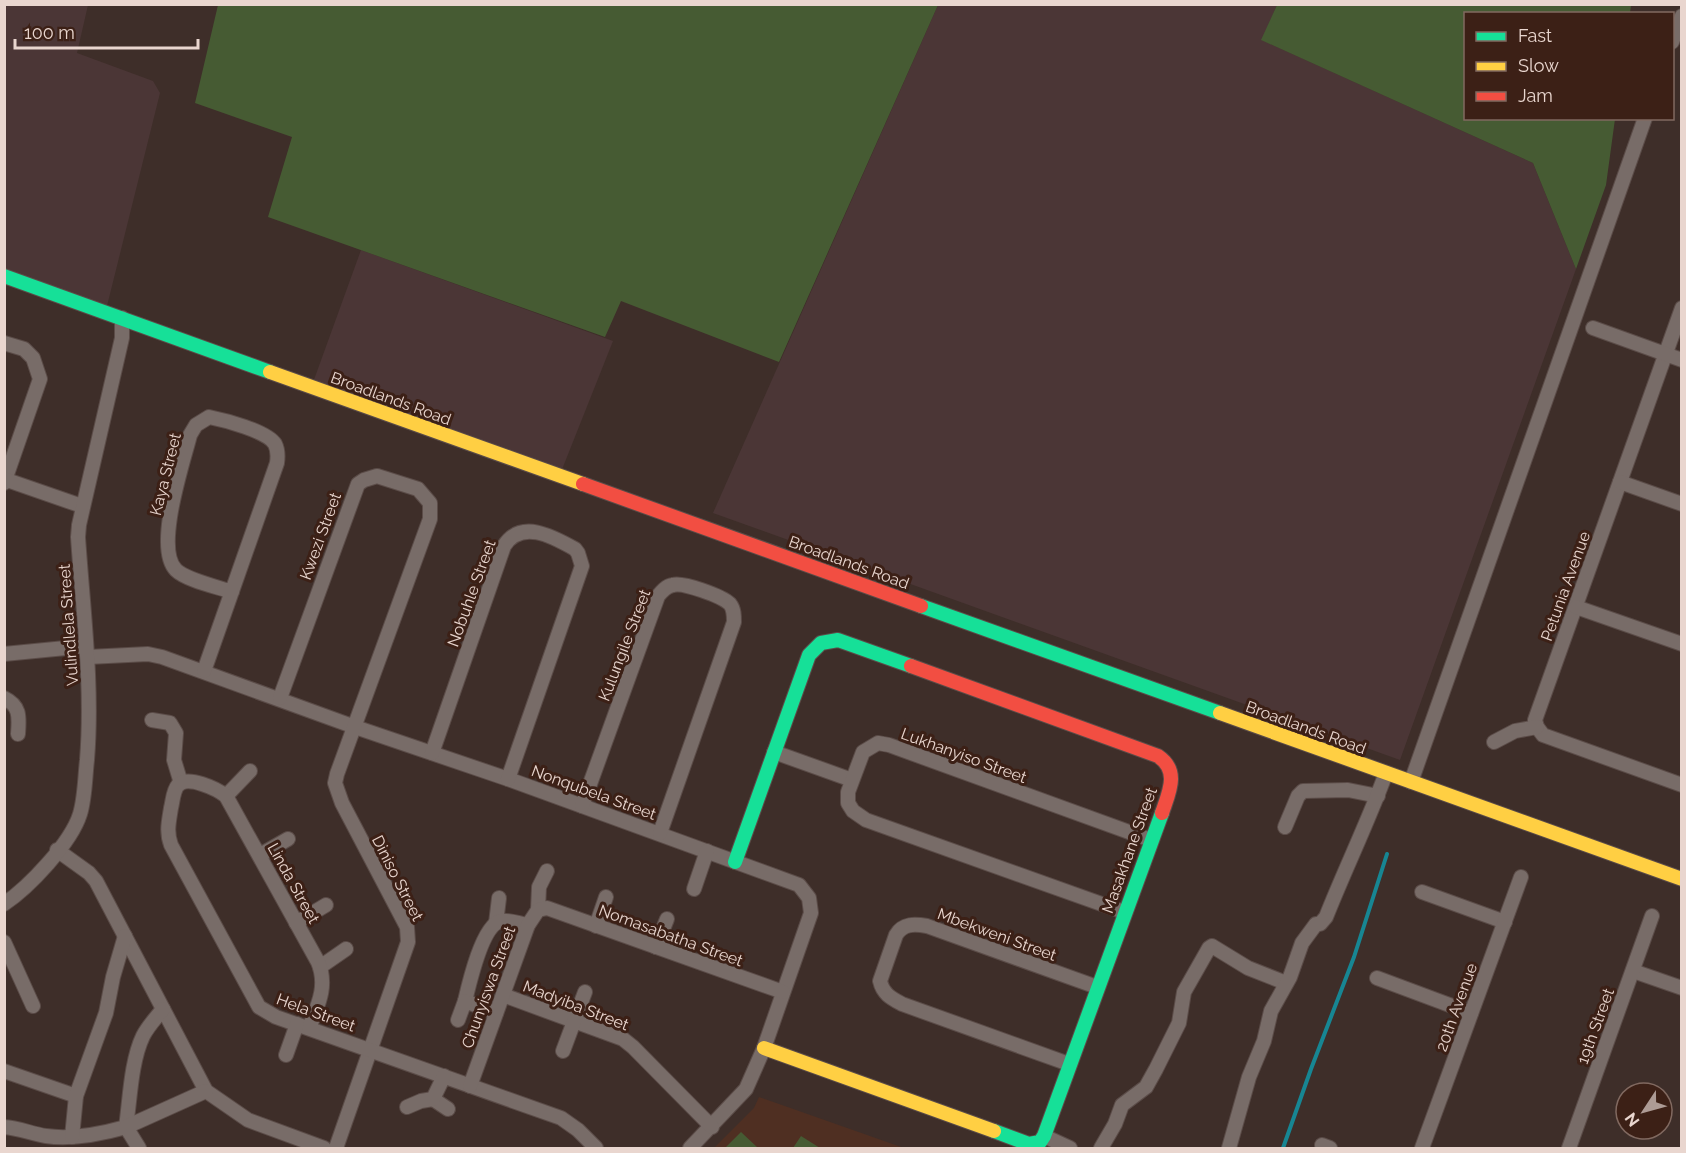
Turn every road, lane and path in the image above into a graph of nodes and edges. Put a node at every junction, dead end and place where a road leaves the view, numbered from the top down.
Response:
1 (1682, 16) edge
2 (1674, 37) edge
3 (1644, 120) edge
4 (4, 276) edge
5 (1682, 308) edge
6 (122, 318) junction
7 (1593, 328) dead end
8 (4, 343) edge
9 (1665, 354) junction
10 (1682, 360) edge
11 (5, 481) edge
12 (1620, 482) junction
13 (1682, 504) edge
14 (82, 506) junction
15 (232, 592) junction
16 (1576, 607) junction
17 (1682, 644) edge
18 (87, 652) junction
19 (4, 654) edge
20 (204, 671) junction
21 (4, 698) edge
22 (280, 698) junction
23 (152, 720) dead end
24 (355, 727) junction
25 (1537, 727) junction
26 (18, 734) dead end
27 (1494, 742) dead end
28 (432, 753) junction
29 (774, 753) junction
30 (250, 771) dead end
31 (1386, 773) junction
32 (508, 779) junction
33 (852, 780) junction
34 (185, 782) junction
35 (1411, 782) junction
36 (1682, 785) edge
37 (226, 796) junction
38 (1378, 796) junction
39 (582, 806) junction
40 (1285, 827) dead end
41 (660, 833) junction
42 (288, 838) dead end
43 (1150, 840) junction
44 (57, 850) junction
45 (707, 851) junction
46 (260, 855) junction
47 (735, 862) junction
48 (547, 871) dead end
49 (1521, 877) dead end
50 (1682, 879) edge
51 (694, 889) dead end
52 (1422, 892) dead end
53 (606, 897) dead end
54 (499, 898) dead end
55 (4, 904) edge
56 (326, 904) dead end
57 (543, 909) junction
58 (1124, 912) junction
59 (1652, 915) dead end
60 (667, 919) dead end
61 (1505, 922) junction
62 (296, 923) junction
63 (496, 923) junction
64 (528, 925) junction
65 (596, 926) junction
66 (125, 936) junction
67 (4, 942) edge
68 (656, 947) junction
69 (346, 950) dead end
70 (320, 967) junction
71 (1632, 971) junction
72 (1377, 978) dead end
73 (1286, 983) junction
74 (1097, 987) junction
75 (1682, 988) edge
76 (585, 992) dead end
77 (783, 992) junction
78 (503, 995) junction
79 (465, 1001) junction
80 (33, 1006) dead end
81 (163, 1009) junction
82 (496, 1013) junction
83 (1471, 1013) junction
84 (458, 1020) dead end
85 (576, 1020) junction
86 (303, 1026) junction
87 (764, 1048) junction
88 (371, 1050) junction
89 (563, 1051) dead end
90 (286, 1054) dead end
91 (1069, 1064) junction
92 (4, 1071) edge
93 (444, 1076) junction
94 (470, 1086) junction
95 (206, 1091) junction
96 (76, 1096) junction
97 (433, 1099) junction
98 (407, 1107) dead end
99 (448, 1109) dead end
100 (126, 1126) junction
101 (4, 1127) edge
102 (711, 1127) junction
103 (72, 1137) junction
104 (1043, 1142) edge
105 (139, 1149) edge
106 (324, 1149) edge
107 (336, 1149) edge
108 (596, 1149) edge
109 (690, 1149) edge
110 (1070, 1149) edge
111 (1101, 1149) edge
112 (1229, 1149) edge
113 (1422, 1149) edge
114 (1569, 1149) edge

1 - 2 street
3 - 35 street
4 - 6 main road, Broadlands Road
5 - 9 street, Petunia Avenue
6 - 14 street, Vulindlela Street
6 - 31 main road, Broadlands Road
7 - 9 street
8 - 11 street
9 - 10 street
9 - 12 street, Petunia Avenue
11 - 14 street
12 - 13 street
12 - 16 street, Petunia Avenue
14 - 18 street, Vulindlela Street
15 - 15 street, Kaya Street
15 - 20 street, Kaya Street
16 - 17 street
16 - 25 street, Petunia Avenue
18 - 19 street, Nonqubela Street
18 - 20 street, Nonqubela Street
18 - 44 street, Vulindlela Street
20 - 22 street, Nonqubela Street
21 - 26 street
22 - 24 street, Nonqubela Street
22 - 24 street, Kwezi Street
23 - 34 street
24 - 28 street, Nonqubela Street
24 - 88 street, Diniso Street
25 - 27 street
25 - 36 street
28 - 32 street, Nonqubela Street
28 - 32 street, Nobuhle Street
29 - 33 street
29 - 43 main road, Masakhane Street
29 - 47 main road, Masakhane Street
30 - 37 street
31 - 35 main road, Broadlands Road
31 - 38 street
32 - 39 street, Nonqubela Street
33 - 43 street, Lukhanyiso Street
33 - 58 street, Lukhanyiso Street
34 - 37 street
34 - 86 street, Hela Street
35 - 50 main road, Broadlands Road
37 - 46 street, Linda Street
38 - 40 street
38 - 73 street
39 - 41 street, Nonqubela Street
39 - 41 street, Kulungile Street
41 - 45 street, Nonqubela Street
42 - 46 street
43 - 58 main road, Masakhane Street
44 - 55 street, Vulindlela Street
44 - 66 street
45 - 47 street, Nonqubela Street
45 - 51 street
46 - 62 street, Linda Street
47 - 77 street, Nonqubela Street
48 - 57 street
49 - 61 street, 20th Avenue
52 - 61 street
53 - 65 street
54 - 63 street
56 - 62 street
57 - 64 street, Chunyiswa Street
57 - 65 street, Nomasabatha Street
58 - 74 main road, Masakhane Street
59 - 71 street, 19th Street
60 - 68 street
61 - 83 street, 20th Avenue
62 - 70 street, Linda Street
63 - 64 street
63 - 79 street
64 - 78 street, Chunyiswa Street
65 - 68 street, Nomasabatha Street
66 - 81 street
66 - 96 street
67 - 80 street
68 - 77 street, Nomasabatha Street
69 - 70 street
70 - 86 street, Linda Street
71 - 75 street
71 - 114 street, 19th Street
72 - 83 street
73 - 111 street
73 - 112 street
74 - 91 main road, Masakhane Street
74 - 91 street, Mbekweni Street
76 - 85 street
77 - 87 street, Nonqubela Street
78 - 82 street, Chunyiswa Street
78 - 85 street, Madyiba Street
79 - 82 street
79 - 84 street
81 - 95 street
81 - 100 street
82 - 94 street, Chunyiswa Street
83 - 113 street, 20th Avenue
85 - 89 street
85 - 102 street, Madyiba Street
86 - 88 street, Hela Street
86 - 90 street, Linda Street
87 - 102 street, Nonqubela Street
87 - 104 main road
88 - 93 street, Hela Street
88 - 107 street, Diniso Street
91 - 104 main road, Masakhane Street
92 - 96 street
93 - 94 street, Hela Street
93 - 97 street
94 - 108 street, Hela Street
95 - 100 street
95 - 106 street
96 - 103 street
97 - 98 street
97 - 99 street
100 - 103 street
100 - 105 street
101 - 103 street
102 - 109 street, Nonqubela Street
104 - 110 street

